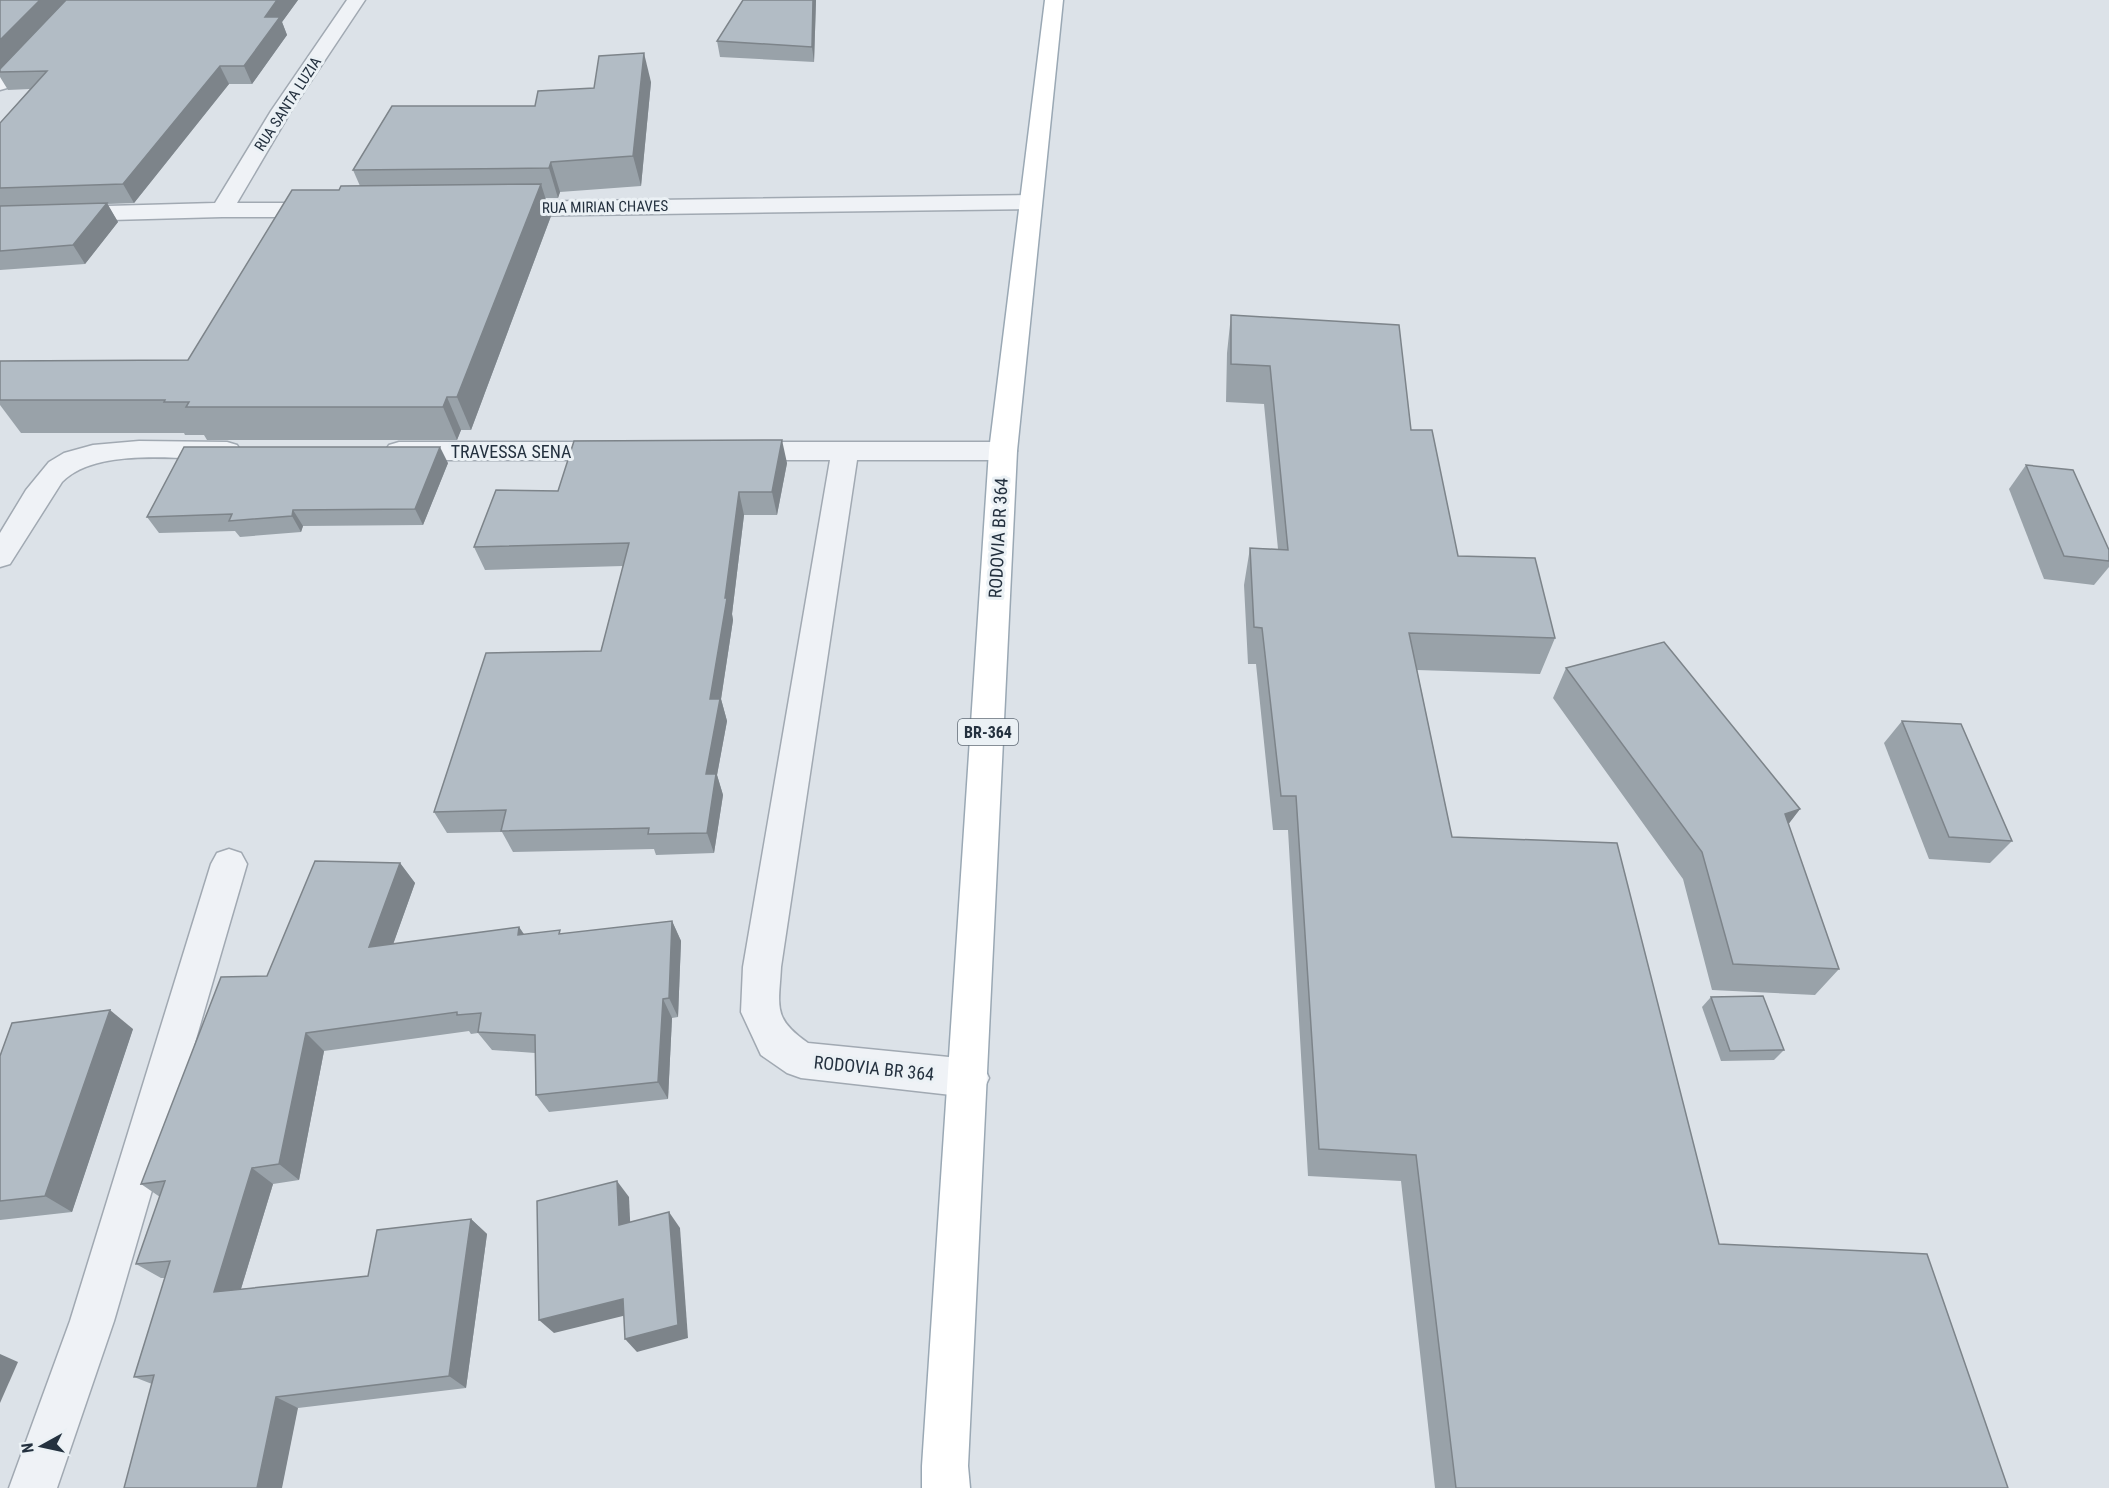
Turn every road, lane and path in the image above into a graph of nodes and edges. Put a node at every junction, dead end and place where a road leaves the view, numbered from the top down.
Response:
1 (80, 0) edge
2 (356, 0) edge
3 (1053, 0) edge
4 (0, 84) edge
5 (1029, 202) junction
6 (480, 209) edge
7 (222, 210) junction
8 (351, 210) edge
9 (0, 216) edge
10 (250, 451) edge
11 (369, 451) edge
12 (643, 451) edge
13 (715, 451) edge
14 (845, 451) junction
15 (1003, 451) junction
16 (0, 557) edge
17 (230, 864) dead end
18 (969, 1077) junction
19 (943, 1481) edge
20 (33, 1488) edge

1 - 4 street
2 - 7 street, RUA SANTA LUZIA
3 - 5 main road, RODOVIA BR 364 / BR-364
5 - 6 street, RUA MIRIAN CHAVES
5 - 15 main road, RODOVIA BR 364 / BR-364
7 - 8 street
7 - 9 street
10 - 16 street
11 - 12 street, TRAVESSA SENA
13 - 14 street
14 - 15 street
14 - 18 street, RODOVIA BR 364
15 - 18 main road, RODOVIA BR 364 / BR-364
17 - 20 street
18 - 19 main road, RODOVIA BR 364 / BR-364

